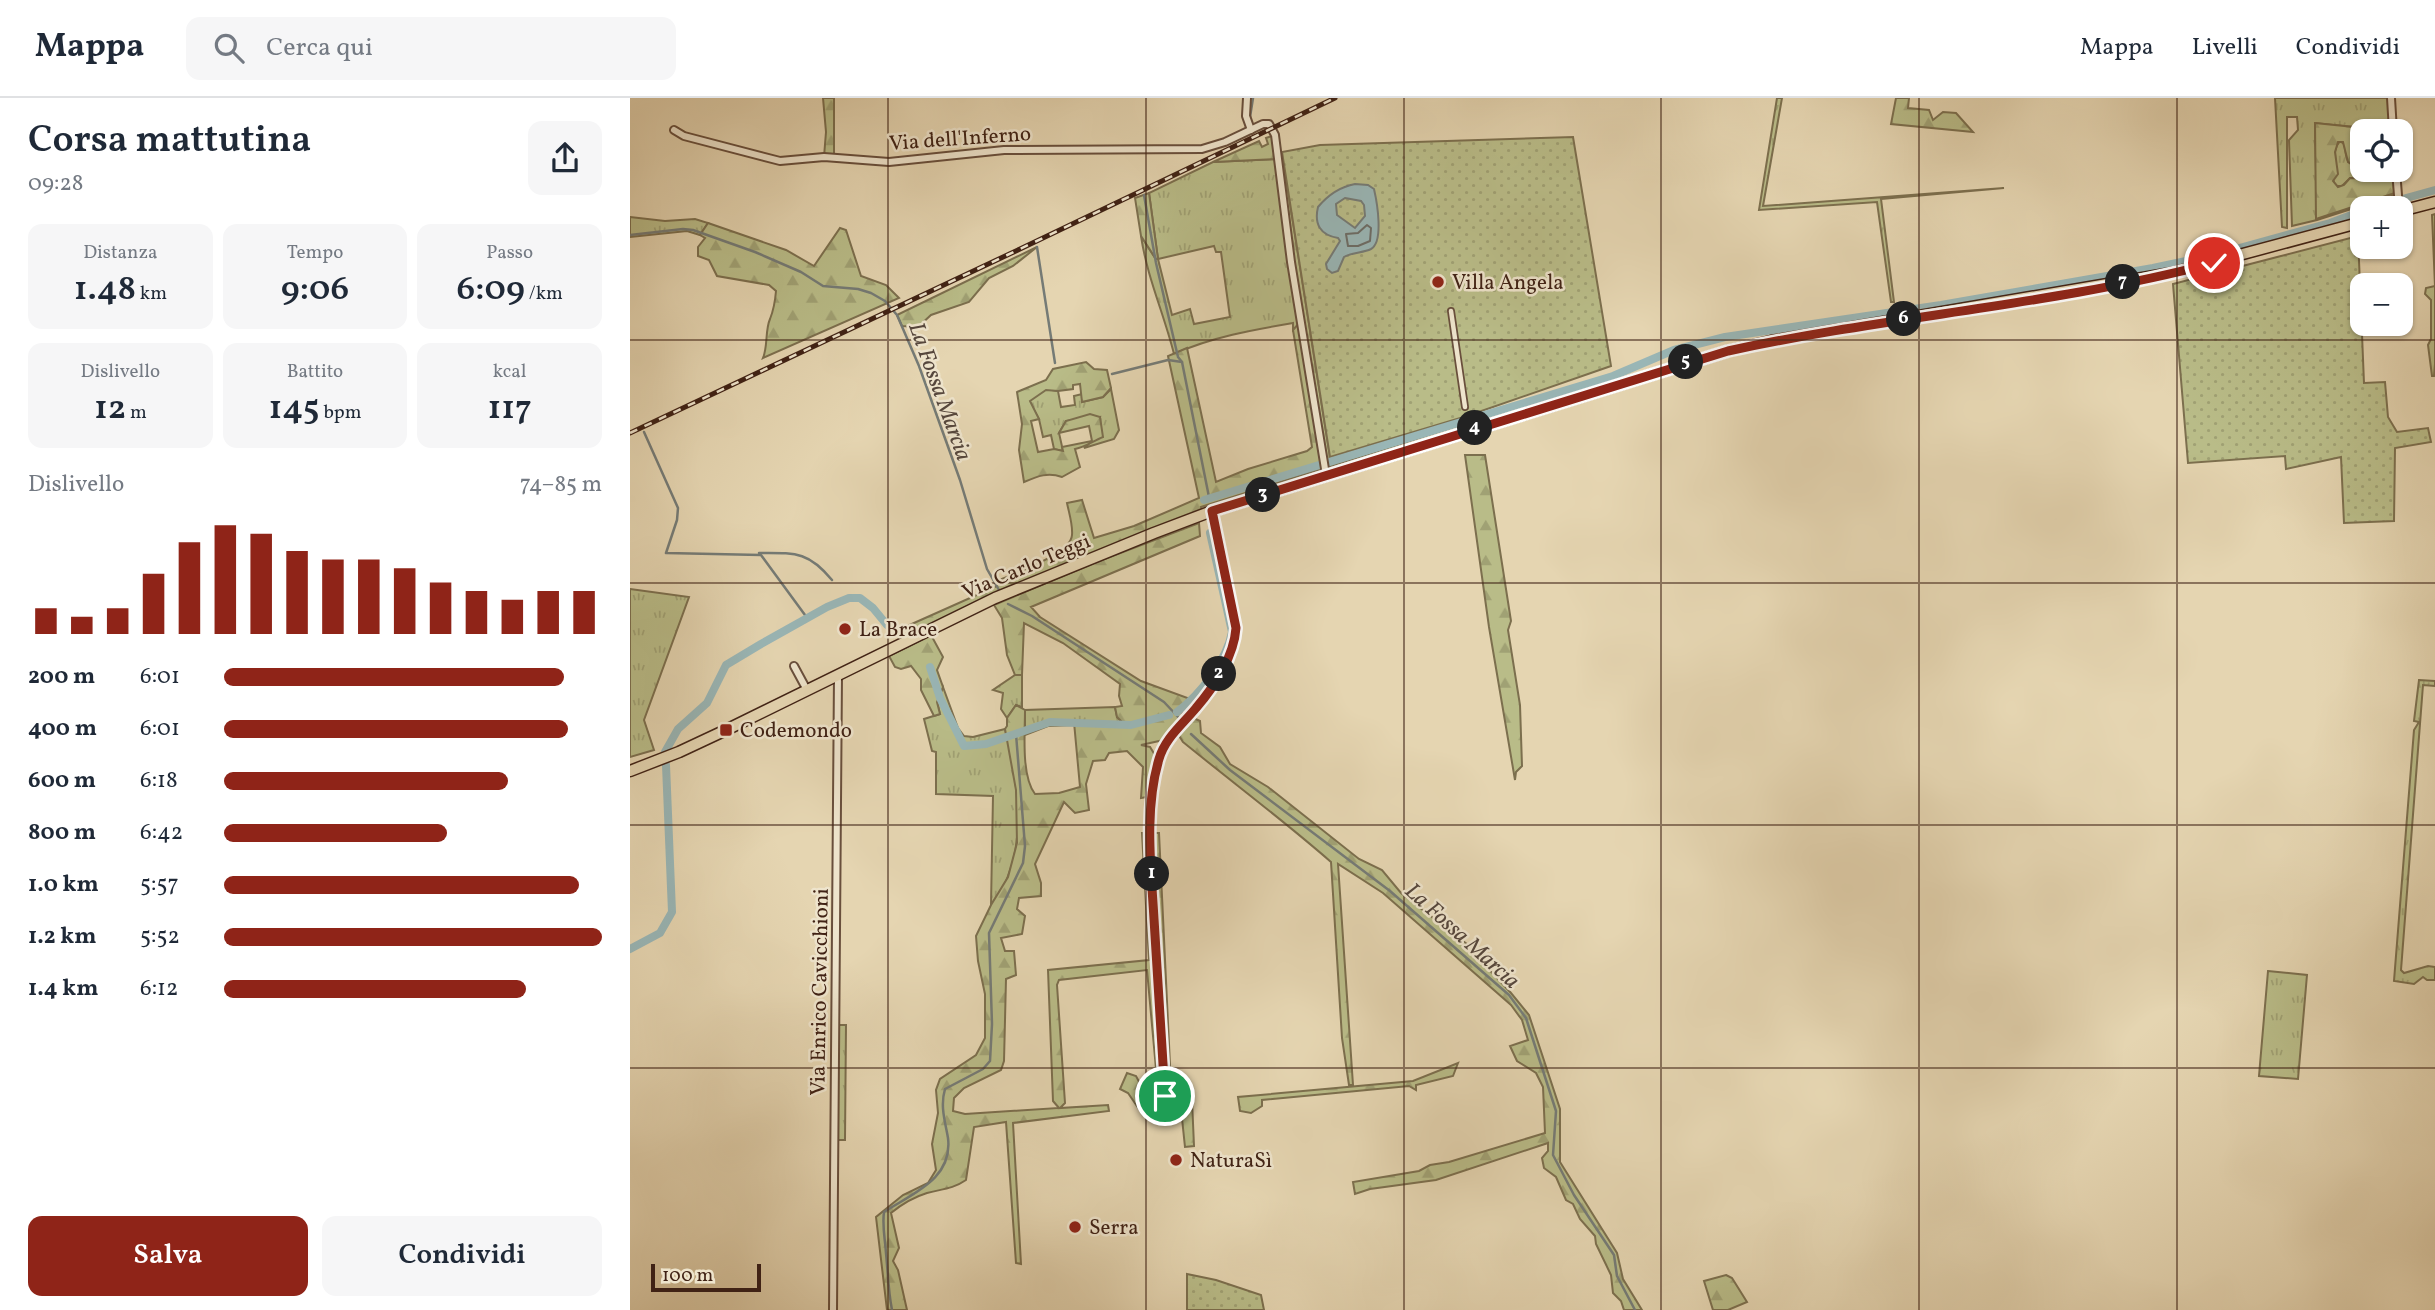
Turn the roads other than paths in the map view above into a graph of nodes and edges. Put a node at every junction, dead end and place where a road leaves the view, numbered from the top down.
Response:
1 (1247, 98) edge
2 (2390, 98) edge
3 (2392, 119) edge
4 (674, 130) dead end
5 (1251, 130) junction
6 (2435, 202) edge
7 (2413, 205) edge
8 (2350, 225) edge
9 (1451, 311) dead end
10 (1465, 407) dead end
11 (1326, 471) junction
12 (1212, 511) junction
13 (794, 666) dead end
14 (838, 675) junction
15 (807, 690) junction
16 (630, 771) edge
17 (1165, 1096) dead end
18 (834, 1310) edge

1 - 5 street
2 - 3 street
4 - 5 street, Via dell'Inferno
5 - 11 street
6 - 7 main road
8 - 11 main road, Via Carlo Teggi
9 - 10 street
11 - 12 main road, Via Carlo Teggi
12 - 14 main road, Via Carlo Teggi
12 - 17 street
13 - 15 street
14 - 15 main road, Via Carlo Teggi
14 - 18 street, Via Enrico Cavicchioni
15 - 16 main road, Via Carlo Teggi

